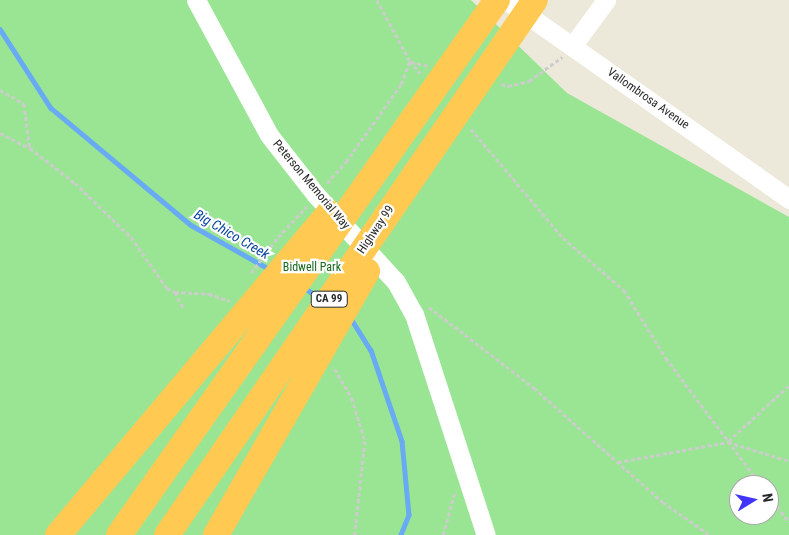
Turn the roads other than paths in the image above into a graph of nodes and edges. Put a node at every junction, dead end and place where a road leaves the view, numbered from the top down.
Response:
1 (196, 0) edge
2 (497, 0) edge
3 (506, 0) edge
4 (535, 0) edge
5 (606, 0) edge
6 (573, 45) junction
7 (367, 184) junction
8 (399, 197) junction
9 (789, 199) edge
10 (58, 535) edge
11 (119, 535) edge
12 (167, 535) edge
13 (216, 535) edge
14 (486, 535) edge

1 - 14 street, Peterson Memorial Way
2 - 7 highway, CA 99
3 - 6 street, Vallombrosa Avenue
4 - 8 highway, Highway 99 / CA 99
5 - 6 street
6 - 9 street, Vallombrosa Avenue
7 - 10 highway
7 - 11 highway, CA 99
8 - 12 highway, Highway 99 / CA 99
8 - 13 highway

